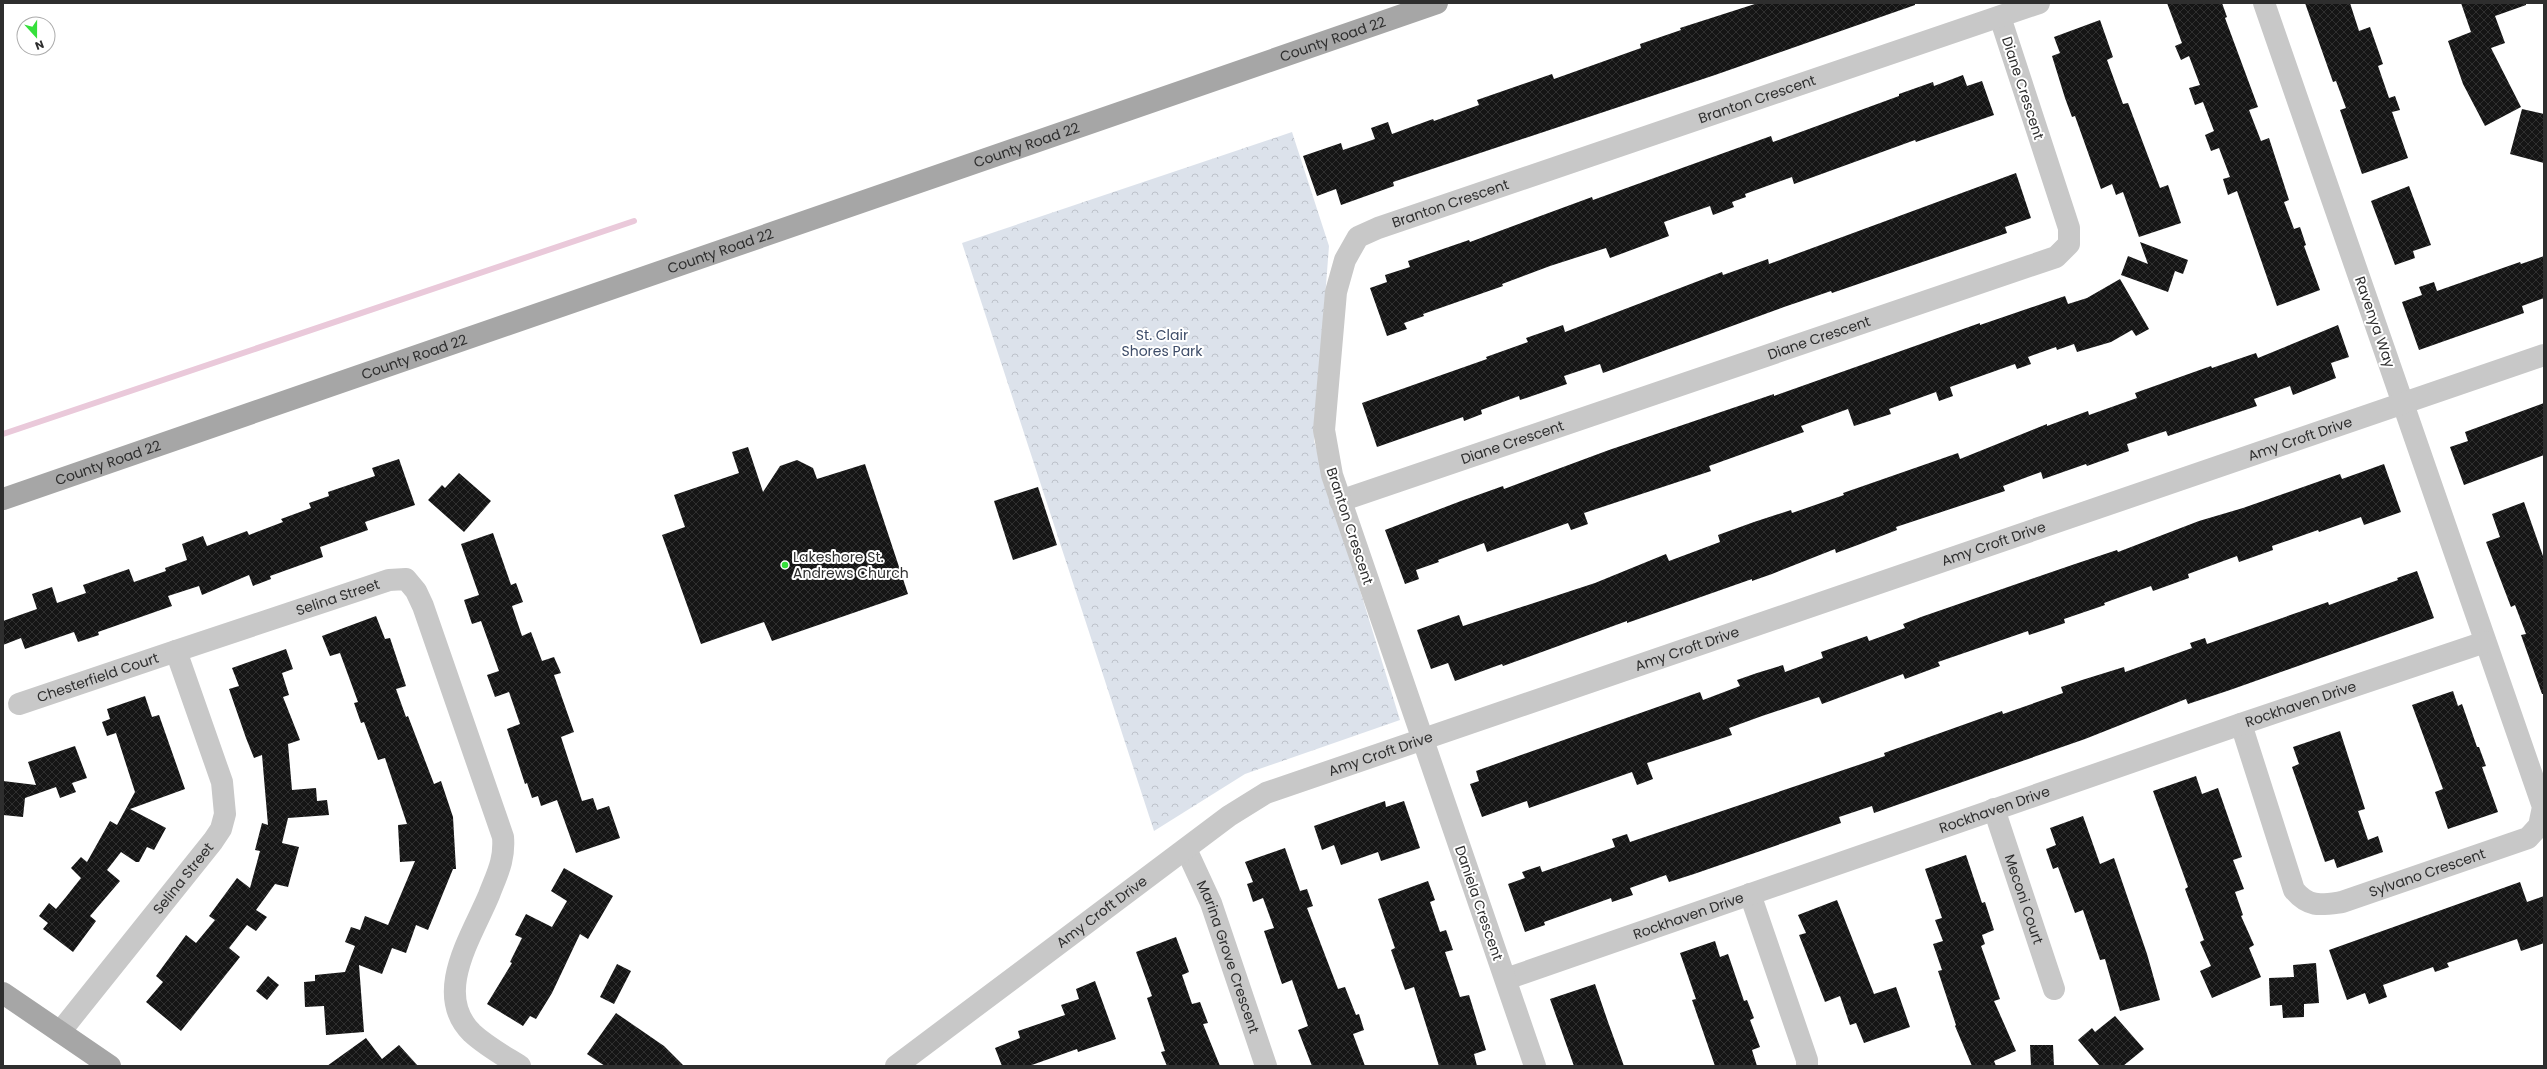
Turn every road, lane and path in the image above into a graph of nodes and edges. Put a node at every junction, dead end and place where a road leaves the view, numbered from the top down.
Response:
1 (1437, 3) edge
2 (2039, 3) edge
3 (2264, 3) edge
4 (2000, 17) junction
5 (2544, 355) edge
6 (2402, 403) junction
7 (3, 499) edge
8 (1340, 501) junction
9 (2485, 642) junction
10 (176, 651) junction
11 (19, 704) dead end
12 (2241, 724) junction
13 (1422, 740) junction
14 (1994, 809) junction
15 (1186, 849) junction
16 (1750, 894) junction
17 (1506, 979) junction
18 (2054, 989) dead end
19 (3, 993) edge
20 (60, 1032) junction
21 (110, 1066) edge
22 (520, 1066) edge
23 (896, 1066) edge
24 (1266, 1066) edge
25 (1535, 1066) edge
26 (1807, 1066) edge

1 - 7 main road, County Road 22
2 - 4 street, Branton Crescent
3 - 6 street, Ravenya Way
4 - 8 street, Branton Crescent
4 - 8 street, Diane Crescent
5 - 6 street, Amy Croft Drive
6 - 9 street, Ravenya Way
6 - 13 street, Amy Croft Drive
8 - 13 street, Branton Crescent
9 - 12 street, Rockhaven Drive
9 - 12 street, Sylvano Crescent
10 - 11 street, Chesterfield Court
10 - 20 street, Selina Street
10 - 22 street, Selina Street
12 - 14 street, Rockhaven Drive
13 - 15 street, Amy Croft Drive
13 - 17 street, Daniela Crescent
14 - 16 street, Rockhaven Drive
14 - 18 street, Meconi Court
15 - 23 street, Amy Croft Drive
15 - 24 street, Marina Grove Crescent
16 - 17 street, Rockhaven Drive
16 - 26 street
17 - 25 street, Daniela Crescent
19 - 20 main road
20 - 21 main road

